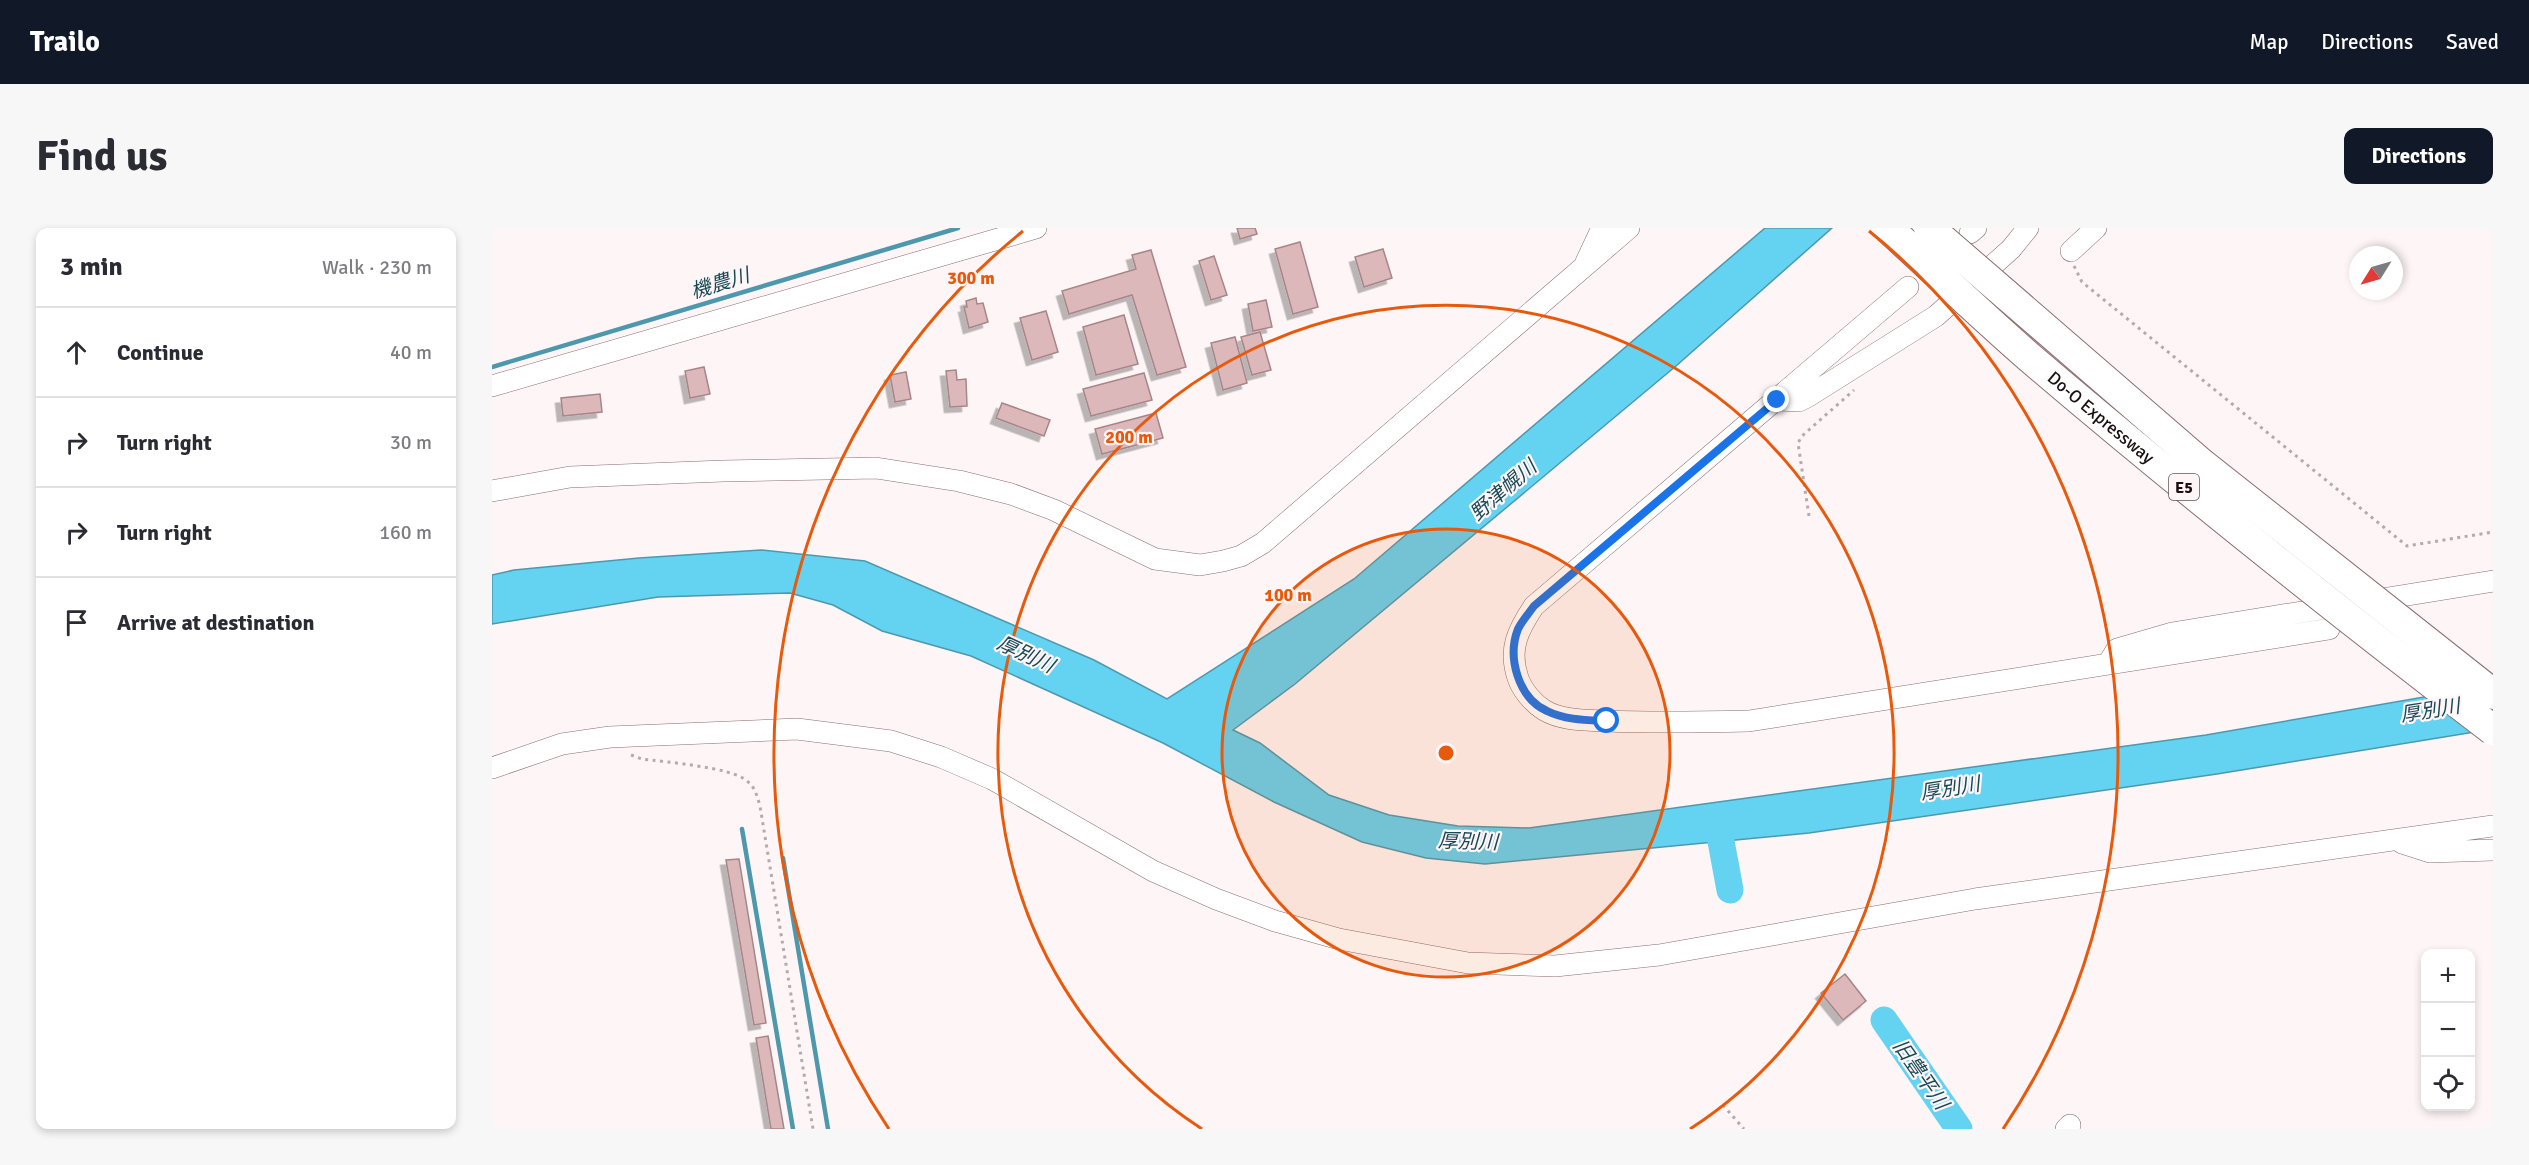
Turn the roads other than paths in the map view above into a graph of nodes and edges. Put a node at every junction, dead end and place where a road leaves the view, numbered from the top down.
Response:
1 (1036, 228) edge
2 (1602, 228) edge
3 (1629, 228) edge
4 (1888, 228) edge
5 (1929, 228) edge
6 (2028, 228) edge
7 (2096, 228) edge
8 (2072, 251) road end
9 (1583, 268) junction
10 (1908, 287) dead end
11 (492, 386) edge
12 (1777, 400) junction
13 (492, 491) edge
14 (2493, 581) edge
15 (2329, 629) dead end
16 (2108, 663) junction
17 (2493, 694) edge
18 (2493, 730) edge
19 (492, 768) edge
20 (2493, 826) edge
21 (2396, 841) junction
22 (2493, 850) edge

1 - 11 street
2 - 9 street
3 - 9 street
4 - 18 highway, Do-O Expressway / E5, bridge
5 - 17 highway, Do-O Expressway / E5, bridge
6 - 12 street
7 - 8 street
9 - 13 street
10 - 12 street
12 - 16 street
14 - 16 street
15 - 16 street
19 - 21 street
20 - 21 street
21 - 22 street

